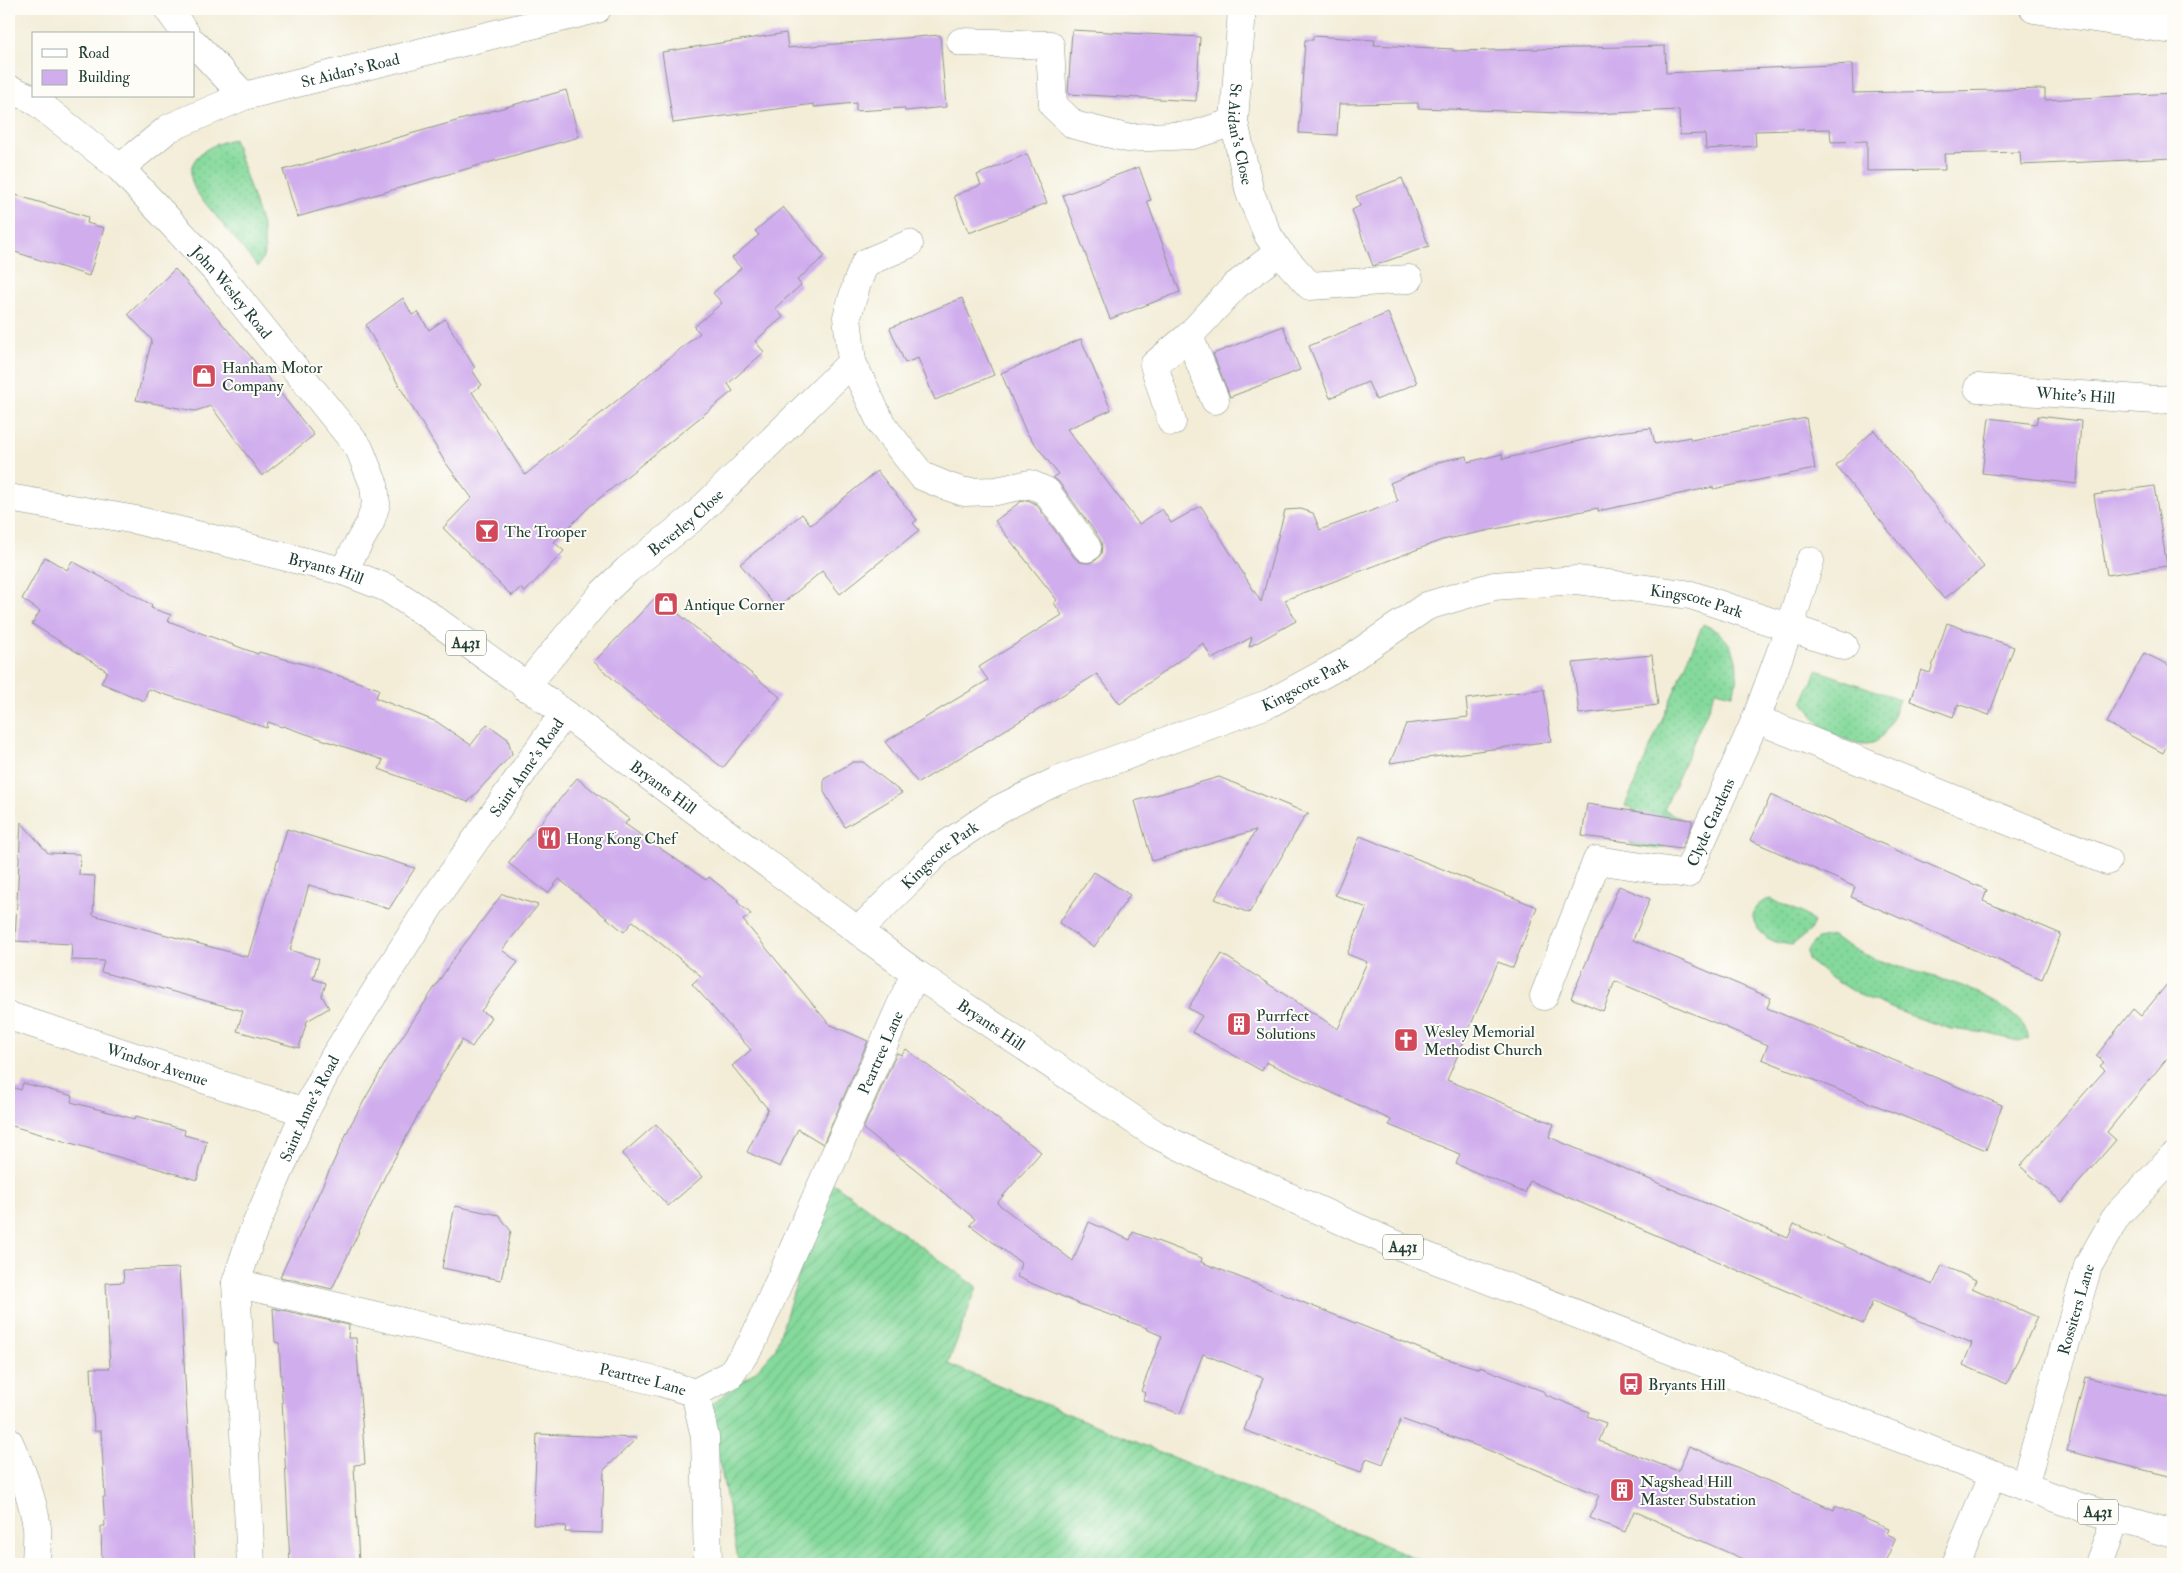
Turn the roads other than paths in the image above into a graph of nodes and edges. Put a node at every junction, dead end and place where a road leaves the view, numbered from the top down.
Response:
1 (168, 9) edge
2 (597, 9) edge
3 (1242, 9) edge
4 (2034, 9) edge
5 (2173, 30) edge
6 (185, 32) edge
7 (960, 42) dead end
8 (195, 44) edge
9 (9, 89) edge
10 (244, 96) junction
11 (32, 97) edge
12 (34, 98) edge
13 (1234, 122) junction
14 (120, 168) junction
15 (909, 244) dead end
16 (1279, 252) junction
17 (1409, 279) dead end
18 (1189, 336) junction
19 (852, 362) junction
20 (1978, 388) dead end
21 (2173, 399) edge
22 (1215, 400) dead end
23 (1172, 422) dead end
24 (9, 498) edge
25 (1087, 548) dead end
26 (1810, 561) dead end
27 (343, 571) junction
28 (1790, 629) junction
29 (1844, 646) dead end
30 (525, 687) junction
31 (564, 713) junction
32 (1756, 719) junction
33 (2107, 861) dead end
34 (858, 931) junction
35 (915, 973) junction
36 (1544, 996) dead end
37 (9, 1016) edge
38 (305, 1112) junction
39 (2173, 1157) edge
40 (236, 1283) junction
41 (695, 1393) junction
42 (9, 1442) edge
43 (1993, 1474) junction
44 (2024, 1486) junction
45 (2116, 1517) junction
46 (2173, 1534) edge
47 (36, 1564) edge
48 (251, 1564) edge
49 (708, 1564) edge
50 (1955, 1564) edge
51 (2099, 1564) edge

1 - 6 street
2 - 10 street, St Aidan's Road
3 - 13 street, St Aidan's Close
4 - 5 street
7 - 13 street
8 - 10 street
9 - 11 street, John Wesley Road
10 - 14 street, St Aidan's Road
12 - 14 street, John Wesley Road
13 - 16 street, St Aidan's Close
14 - 27 street, John Wesley Road
15 - 19 street
16 - 17 street, St Aidan's Close
16 - 18 street
18 - 22 street
18 - 23 street
19 - 25 street
19 - 30 street, Beverley Close
20 - 21 street, White's Hill
24 - 27 street, Bryants Hill / A431
26 - 28 street
27 - 30 street, Bryants Hill / A431
28 - 29 street, Kingscote Park
28 - 32 street, Clyde Gardens
28 - 34 street, Kingscote Park
30 - 31 street, Bryants Hill / A431
31 - 34 street, Bryants Hill / A431
31 - 38 street, Saint Anne's Road
32 - 33 street
32 - 36 street, Clyde Gardens
34 - 35 street, Bryants Hill / A431
35 - 41 street, Peartree Lane
35 - 43 street, Bryants Hill / A431
37 - 38 street, Windsor Avenue
38 - 40 street, Saint Anne's Road
39 - 44 street, Rossiters Lane
40 - 41 street, Peartree Lane
40 - 48 street, Saint Anne's Road
41 - 49 street
42 - 47 street
43 - 44 street, Bryants Hill / A431
43 - 50 street
44 - 45 street, A431
45 - 46 street, A431
45 - 51 street

